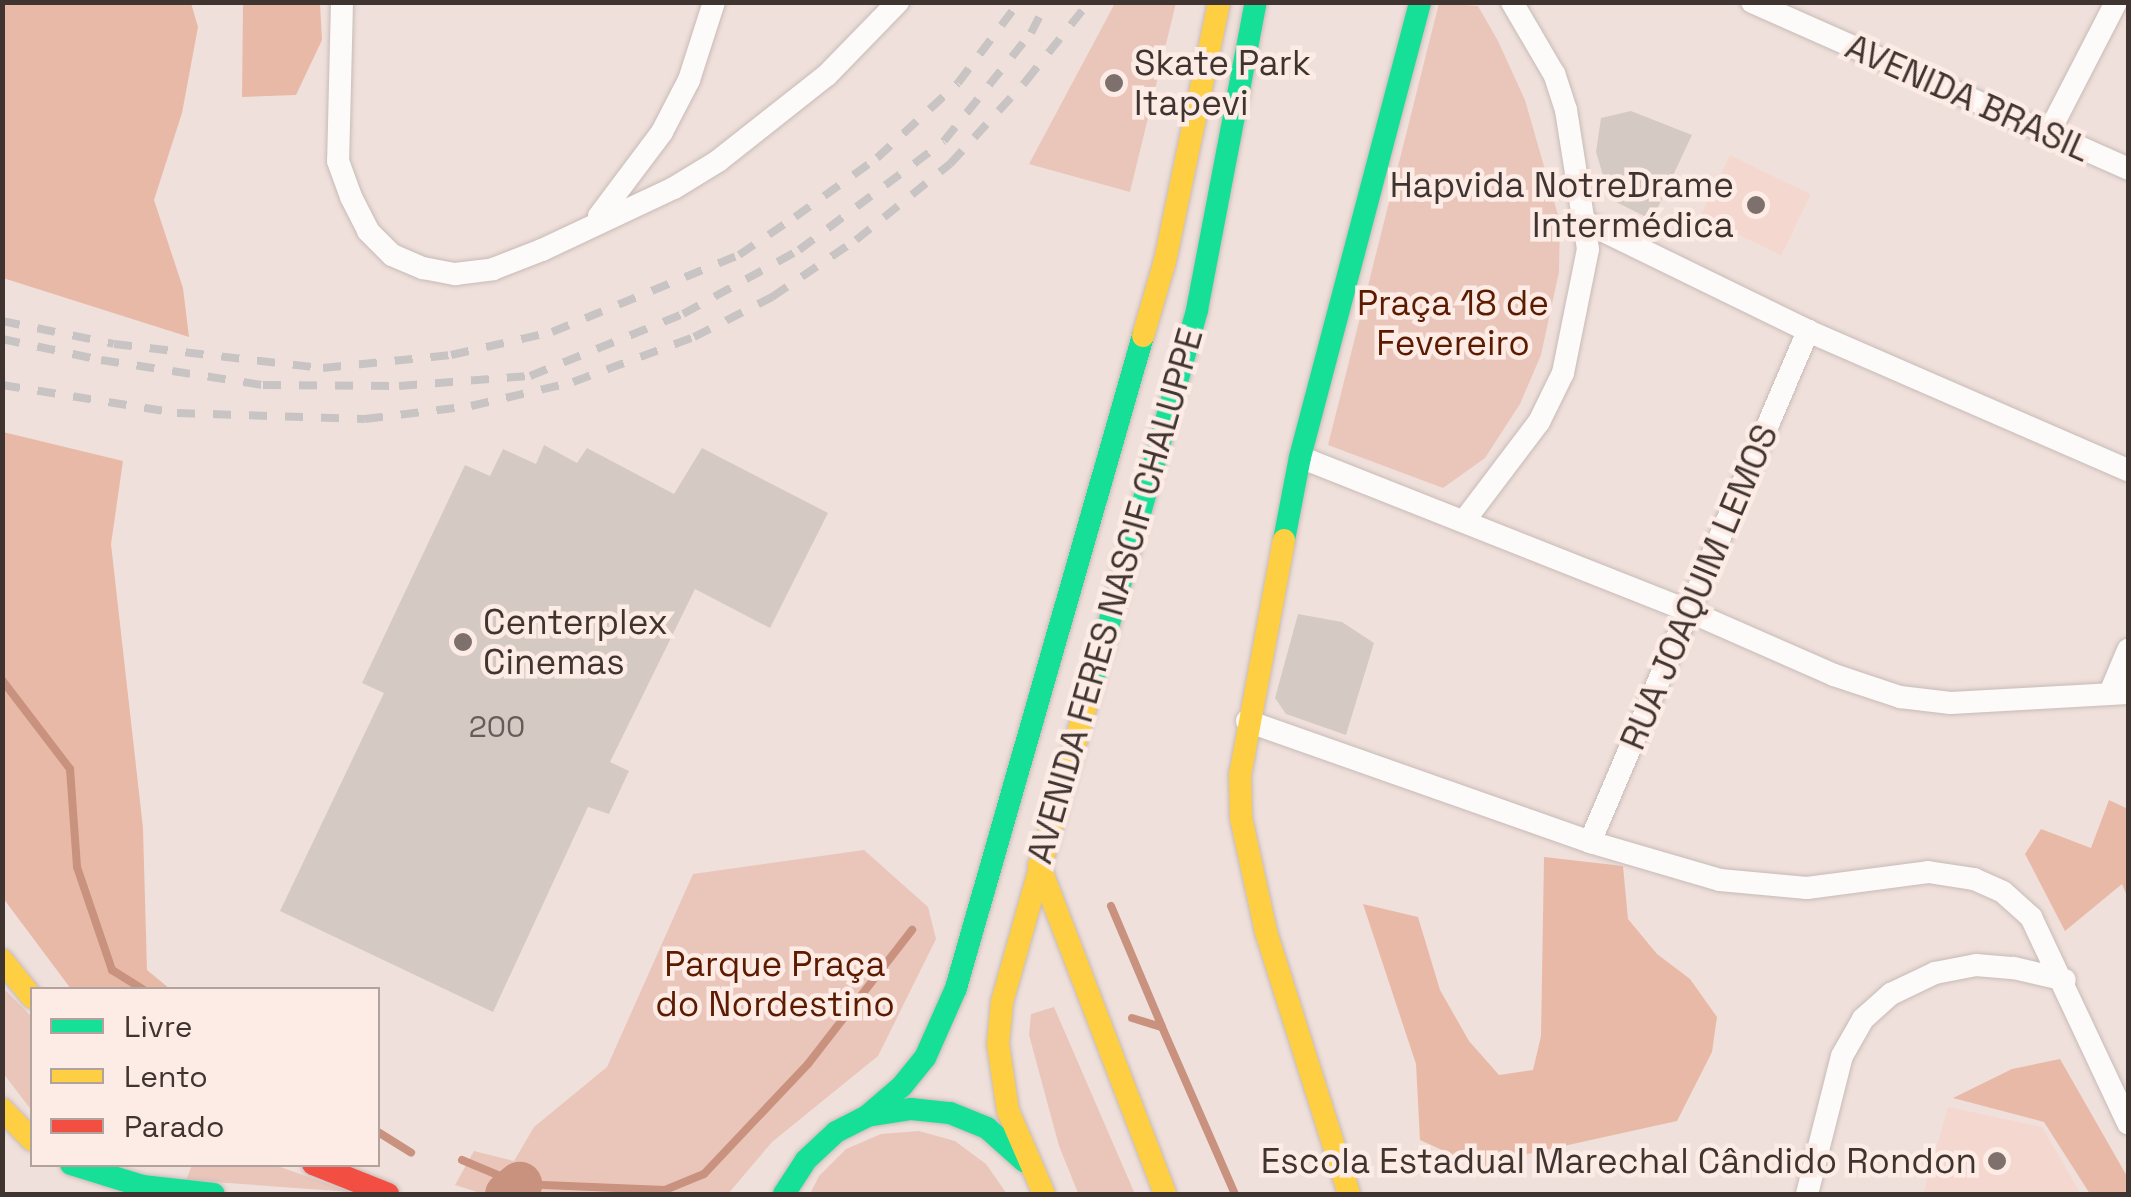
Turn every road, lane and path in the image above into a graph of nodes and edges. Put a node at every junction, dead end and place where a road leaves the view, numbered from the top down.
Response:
1 (342, 2) edge
2 (714, 2) edge
3 (898, 2) edge
4 (1219, 2) edge
5 (1256, 2) edge
6 (1420, 2) edge
7 (1512, 2) edge
8 (1752, 2) edge
9 (2116, 2) edge
10 (1793, 11) edge
11 (2048, 134) junction
12 (2128, 169) edge
13 (593, 223) junction
14 (1588, 223) junction
15 (1808, 331) junction
16 (1300, 457) junction
17 (2128, 470) edge
18 (1464, 521) junction
19 (1686, 610) junction
20 (2128, 650) edge
21 (2119, 693) edge
22 (1247, 721) junction
23 (1590, 842) junction
24 (1039, 865) junction
25 (2, 960) edge
26 (2065, 980) junction
27 (2, 984) edge
28 (30, 995) edge
29 (30, 996) edge
30 (2, 1109) edge
31 (867, 1116) junction
32 (2128, 1122) edge
33 (30, 1138) edge
34 (81, 1167) edge
35 (168, 1167) edge
36 (320, 1167) edge
37 (142, 1186) junction
38 (1042, 1189) edge
39 (214, 1194) edge
40 (388, 1194) edge
41 (784, 1194) edge
42 (1165, 1194) edge
43 (1349, 1194) edge
44 (1806, 1194) edge

1 - 13 street
2 - 13 street
3 - 13 street
4 - 31 main road, AVENIDA FERES NASCIF CHALUPPE
5 - 24 main road, AVENIDA FERES NASCIF CHALUPPE
6 - 16 main road
7 - 14 street
8 - 10 street, AVENIDA BRASIL
9 - 11 street
10 - 11 street, AVENIDA BRASIL
11 - 12 street, AVENIDA BRASIL
14 - 15 street
14 - 18 street
15 - 17 street
15 - 19 street, RUA JOAQUIM LEMOS
16 - 18 street
16 - 22 main road
18 - 19 street
19 - 21 street
19 - 23 street, RUA JOAQUIM LEMOS
20 - 21 street
22 - 23 street
22 - 43 main road
23 - 26 street
24 - 38 main road, AVENIDA FERES NASCIF CHALUPPE
24 - 42 main road
25 - 28 main road
26 - 32 street
26 - 44 street
27 - 29 main road
30 - 33 main road
31 - 38 main road
31 - 41 main road, AVENIDA FERES NASCIF CHALUPPE
34 - 37 main road
35 - 37 main road
36 - 40 main road
37 - 39 main road

